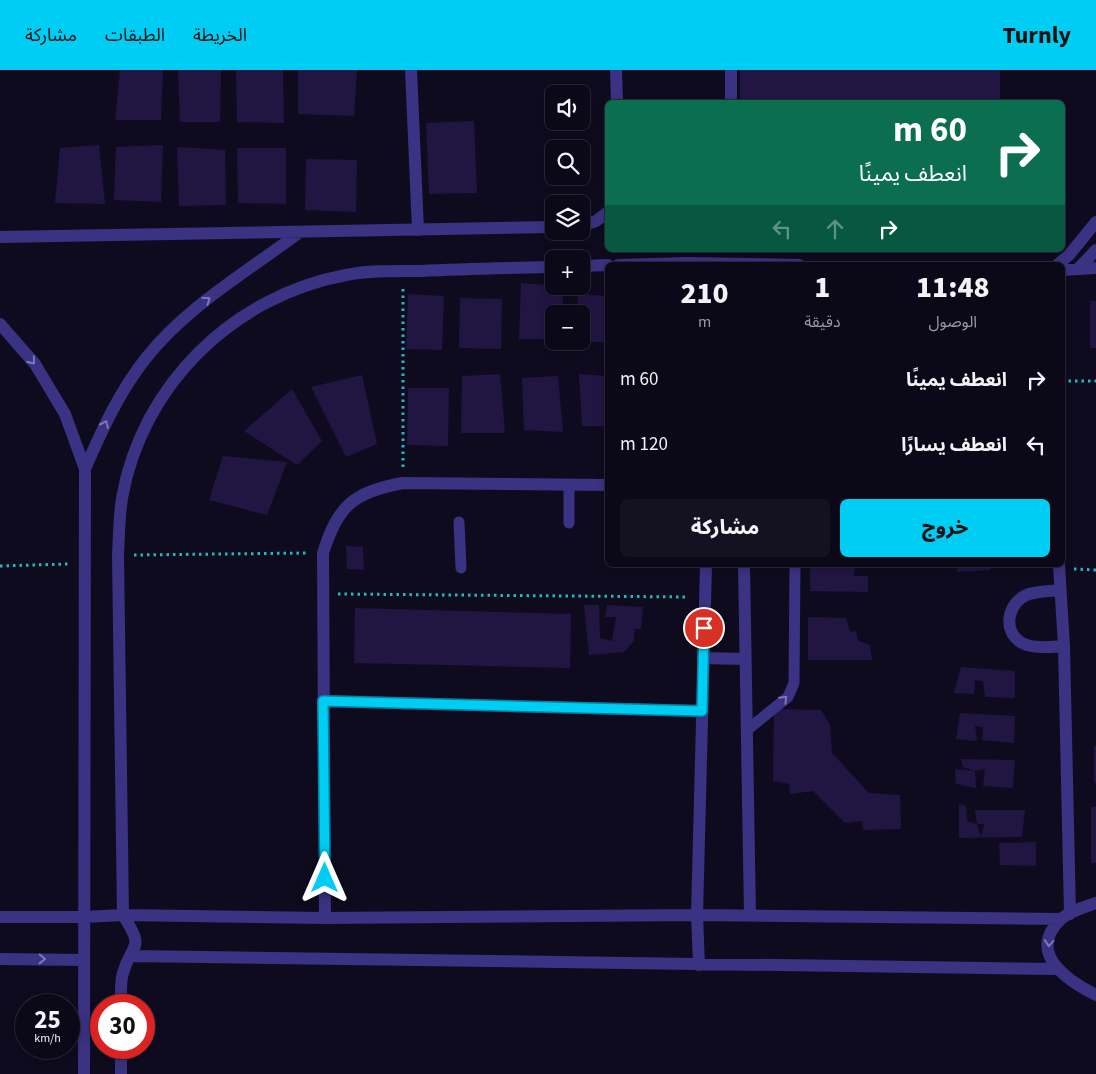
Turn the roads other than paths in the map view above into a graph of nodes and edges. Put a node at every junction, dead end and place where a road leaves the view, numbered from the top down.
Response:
1 (411, 70) edge
2 (616, 70) edge
3 (731, 70) edge
4 (617, 100) edge
5 (731, 100) edge
6 (605, 214) edge
7 (1096, 222) edge
8 (590, 223) edge
9 (545, 227) edge
10 (418, 230) junction
11 (300, 232) junction
12 (0, 237) edge
13 (1096, 250) edge
14 (1060, 262) edge
15 (605, 265) edge
16 (590, 266) edge
17 (545, 267) edge
18 (1096, 268) edge
19 (1078, 269) junction
20 (1065, 270) edge
21 (0, 324) edge
22 (85, 469) junction
23 (569, 485) junction
24 (605, 485) edge
25 (459, 522) dead end
26 (569, 523) dead end
27 (706, 567) edge
28 (744, 567) edge
29 (795, 567) edge
30 (1059, 567) edge
31 (461, 568) dead end
32 (1060, 590) junction
33 (1064, 646) junction
34 (703, 658) junction
35 (746, 659) junction
36 (323, 701) junction
37 (702, 711) junction
38 (747, 730) junction
39 (1096, 903) edge
40 (697, 914) junction
41 (123, 915) junction
42 (750, 915) junction
43 (1065, 916) junction
44 (0, 917) edge
45 (84, 918) junction
46 (325, 918) junction
47 (131, 956) junction
48 (0, 959) edge
49 (84, 960) junction
50 (698, 965) junction
51 (1056, 969) junction
52 (121, 994) edge
53 (1096, 995) edge
54 (121, 1059) edge
55 (84, 1074) edge
56 (121, 1074) edge

1 - 10 street
2 - 4 street
3 - 5 street
6 - 8 street
7 - 14 street
9 - 10 street
10 - 11 street
11 - 12 street
22 -> 11 street
13 - 19 street
15 - 16 street
17 - 41 street
18 - 19 street
19 - 20 street
21 -> 22 street
22 - 45 street
23 - 24 street
23 - 26 lane
23 - 36 street
25 - 31 lane
27 - 34 street
28 - 35 street
38 -> 29 lane
30 - 32 street
32 - 33 street
32 - 33 street
33 - 43 street
34 - 35 street
34 - 37 street
35 - 38 street
36 - 37 street
36 - 46 street
37 - 40 street
38 - 42 street
39 - 43 street
40 - 42 street
40 - 46 street
40 - 50 street
41 - 45 street
41 - 46 street
41 - 47 street
42 - 43 street
43 -> 51 street
44 - 45 street
45 - 49 street
47 - 50 street
47 - 52 street
48 -> 49 street
49 - 55 street
50 - 51 street
51 - 53 street
54 - 56 street

